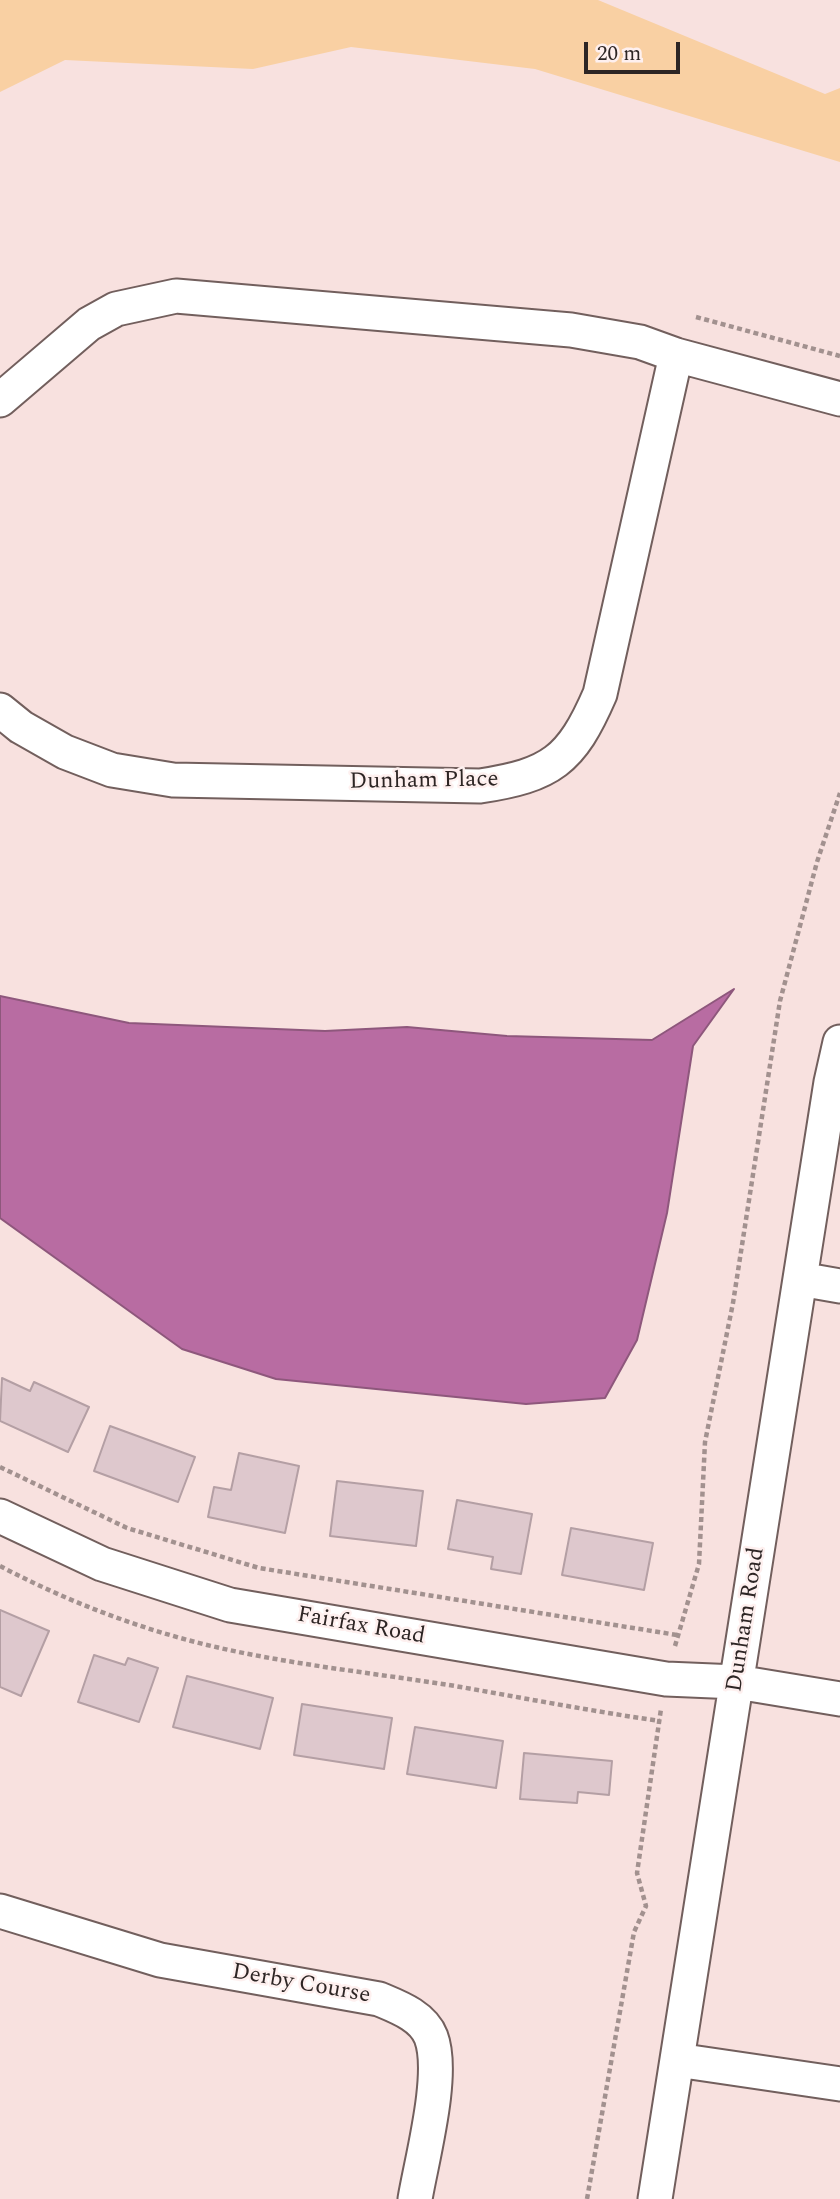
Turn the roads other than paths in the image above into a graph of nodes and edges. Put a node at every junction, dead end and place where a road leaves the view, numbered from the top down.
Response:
1 (676, 355) junction
2 (840, 399) edge
3 (0, 400) edge
4 (0, 710) edge
5 (840, 1042) edge
6 (835, 1083) edge
7 (800, 1279) junction
8 (840, 1286) edge
9 (0, 1516) edge
10 (737, 1682) junction
11 (840, 1699) edge
12 (0, 1911) edge
13 (677, 2060) junction
14 (840, 2084) edge
15 (415, 2199) edge
16 (655, 2199) edge

1 - 2 street
1 - 3 street
1 - 4 street, Dunham Place
5 - 6 street, Dunham Road
6 - 7 street, Dunham Road
7 - 8 street
7 - 10 street, Dunham Road
9 - 10 street, Fairfax Road
10 - 11 street, Fairfax Road
10 - 13 street, Dunham Road
12 - 15 street, Derby Course
13 - 14 street
13 - 16 street, Dunham Road

